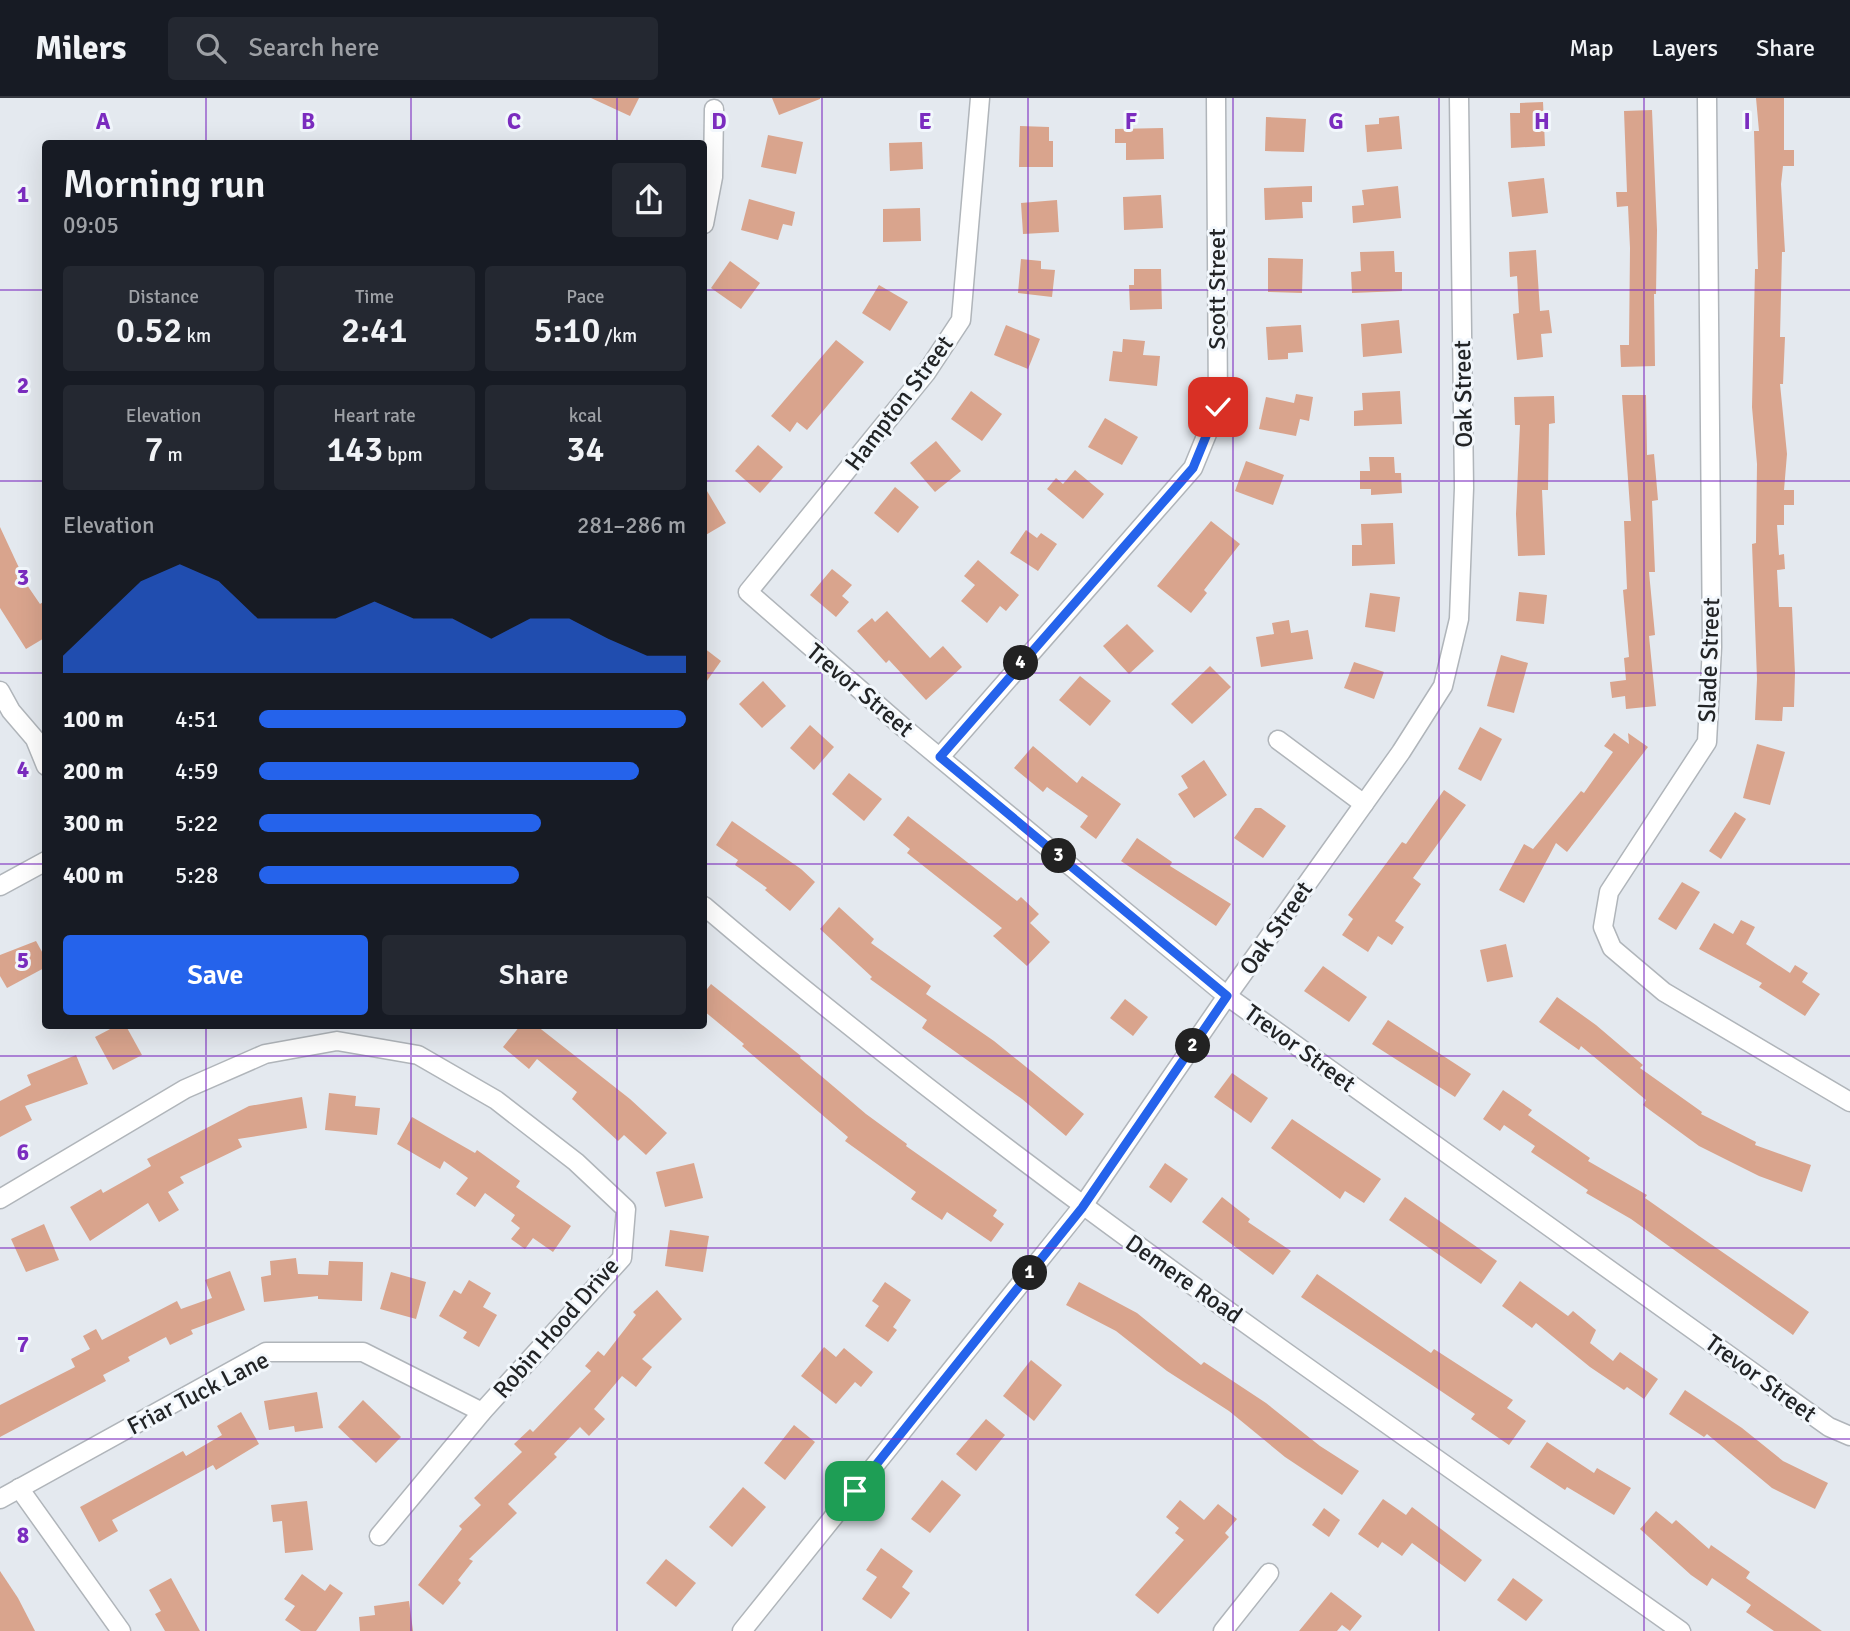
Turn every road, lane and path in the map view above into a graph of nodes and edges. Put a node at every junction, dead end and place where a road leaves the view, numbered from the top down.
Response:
1 (980, 98) edge
2 (1216, 98) edge
3 (1459, 98) edge
4 (1707, 98) edge
5 (714, 109) dead end
6 (707, 208) edge
7 (748, 592) joint
8 (0, 691) edge
9 (1279, 740) dead end
10 (42, 756) edge
11 (940, 757) junction
12 (1364, 804) junction
13 (42, 862) edge
14 (0, 886) edge
15 (707, 909) edge
16 (1227, 996) junction
17 (1850, 1102) edge
18 (0, 1199) edge
19 (1082, 1208) junction
20 (482, 1412) junction
21 (1850, 1436) edge
22 (19, 1488) junction
23 (0, 1499) edge
24 (379, 1536) dead end
25 (1269, 1573) dead end
26 (121, 1631) edge
27 (742, 1631) edge
28 (1223, 1631) edge
29 (1681, 1631) edge

1 - 7 street, Hampton Street
2 - 11 street, Scott Street
3 - 12 street, Oak Street
4 - 17 street, Slade Street
5 - 6 street
7 - 11 street, Trevor Street
8 - 10 street
9 - 12 street
11 - 16 street, Trevor Street
12 - 16 street, Oak Street
13 - 14 street
15 - 19 street, Demere Road
16 - 19 street, Oak Street
16 - 21 street, Trevor Street
18 - 20 street, Robin Hood Drive
19 - 27 street, Oak Street
19 - 29 street, Demere Road
20 - 22 street, Friar Tuck Lane
20 - 24 street, Robin Hood Drive
22 - 23 street, Friar Tuck Lane
22 - 26 street
25 - 28 street

